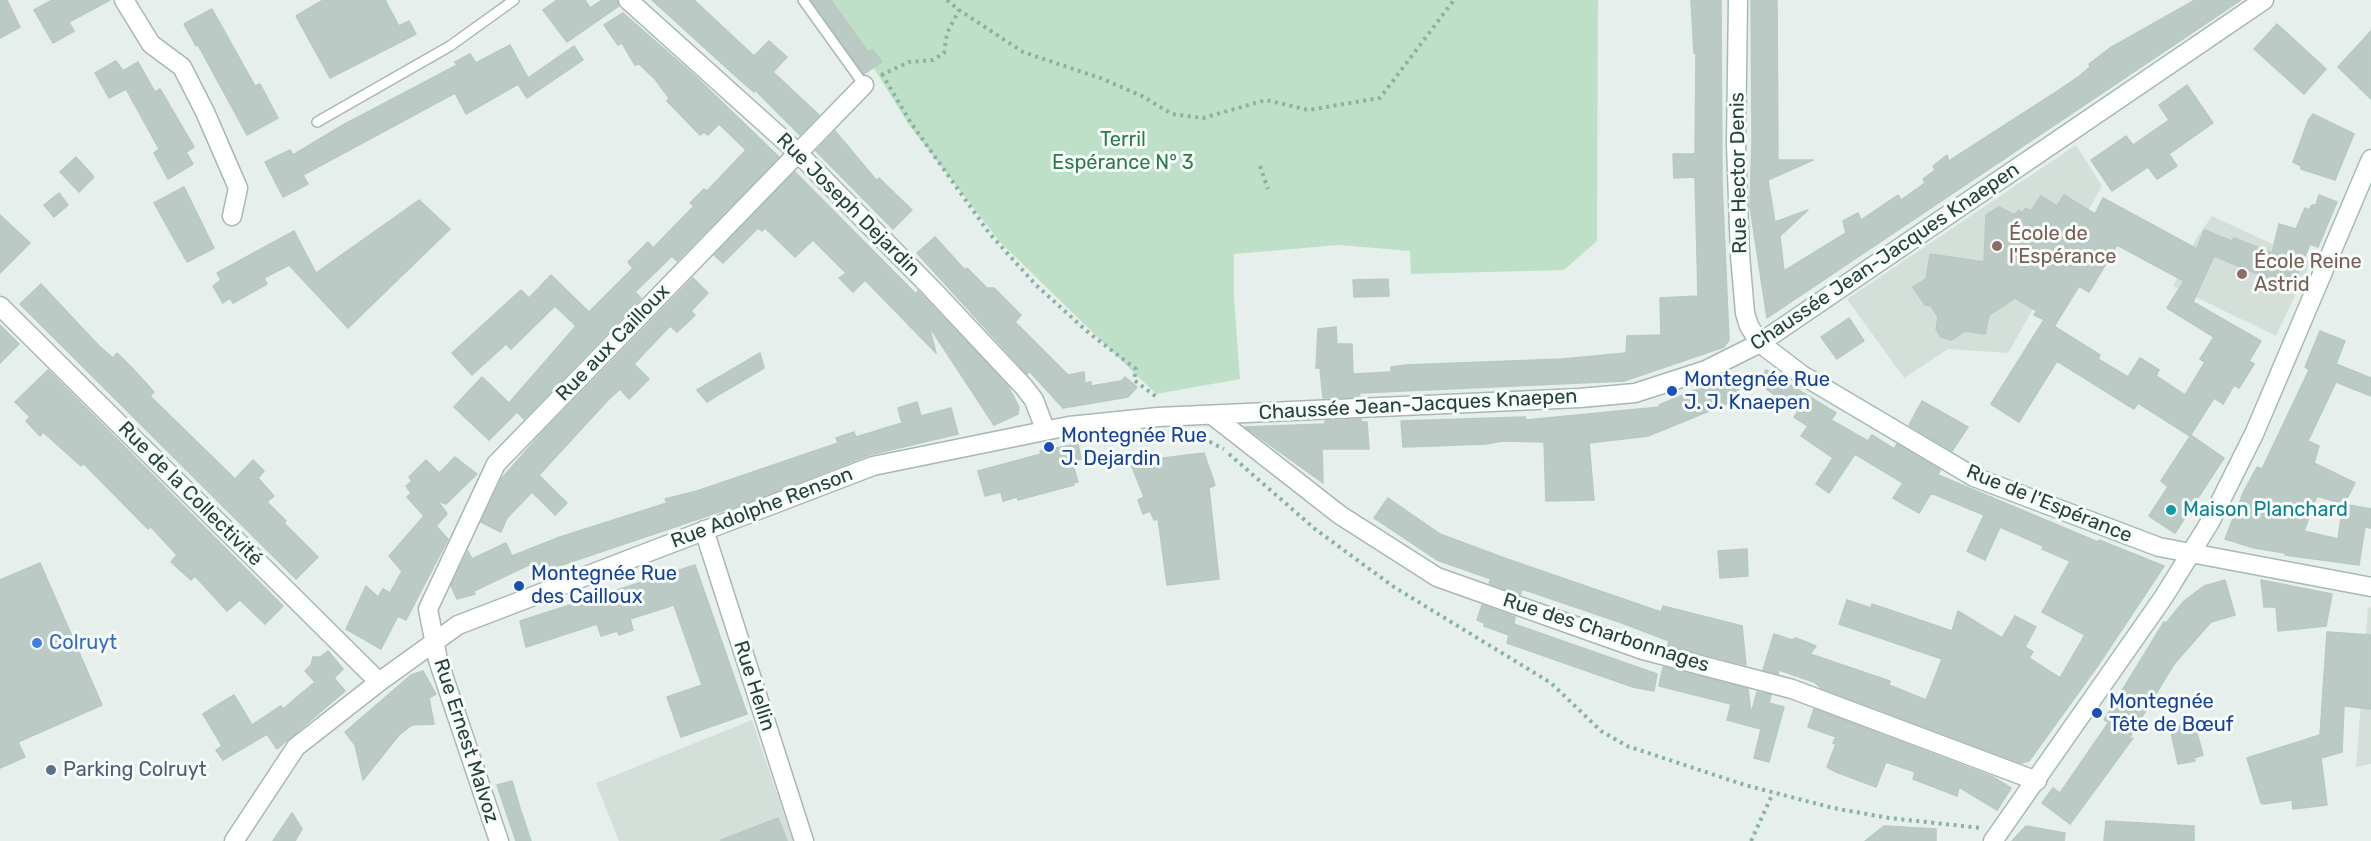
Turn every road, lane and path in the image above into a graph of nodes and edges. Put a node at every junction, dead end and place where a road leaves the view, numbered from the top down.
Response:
1 (124, 0) edge
2 (514, 0) edge
3 (628, 0) edge
4 (803, 0) edge
5 (947, 0) edge
6 (1454, 0) edge
7 (1738, 0) edge
8 (2264, 0) edge
9 (959, 10) junction
10 (882, 74) dead end
11 (864, 85) joint
12 (317, 122) dead end
13 (797, 152) junction
14 (2371, 159) edge
15 (1260, 166) dead end
16 (1268, 189) dead end
17 (232, 216) dead end
18 (0, 306) edge
19 (1760, 343) junction
20 (1212, 415) junction
21 (1045, 429) junction
22 (704, 530) junction
23 (2192, 555) junction
24 (2371, 587) edge
25 (435, 640) junction
26 (379, 682) junction
27 (2037, 781) junction
28 (1997, 836) edge
29 (234, 841) edge
30 (499, 841) edge
31 (804, 841) edge
32 (1751, 841) edge

1 - 17 street
2 - 12 lane
3 - 13 street, Rue Joseph Dejardin
4 - 11 lane
5 - 9 path
6 - 9 path
7 - 19 street, Rue Hector Denis
8 - 19 street, Chaussée Jean-Jacques Knaepen
9 - 10 path
11 - 13 street, Rue aux Cailloux
13 - 21 street, Rue Joseph Dejardin
13 - 25 street, Rue aux Cailloux
14 - 23 street
15 - 16 path
18 - 26 street, Rue de la Collectivité
19 - 20 street, Chaussée Jean-Jacques Knaepen
19 - 23 street, Rue de l'Espérance
20 - 21 street, Rue Adolphe Renson
20 - 27 street, Rue des Charbonnages
21 - 22 street, Rue Adolphe Renson
22 - 25 street, Rue Adolphe Renson
22 - 31 street, Rue Hellin
23 - 24 street, Rue de l'Espérance
23 - 27 street
25 - 26 street, Rue Adolphe Renson
25 - 30 street, Rue Ernest Malvoz
26 - 29 street, Rue Adolphe Renson
27 - 28 street
28 - 32 path

